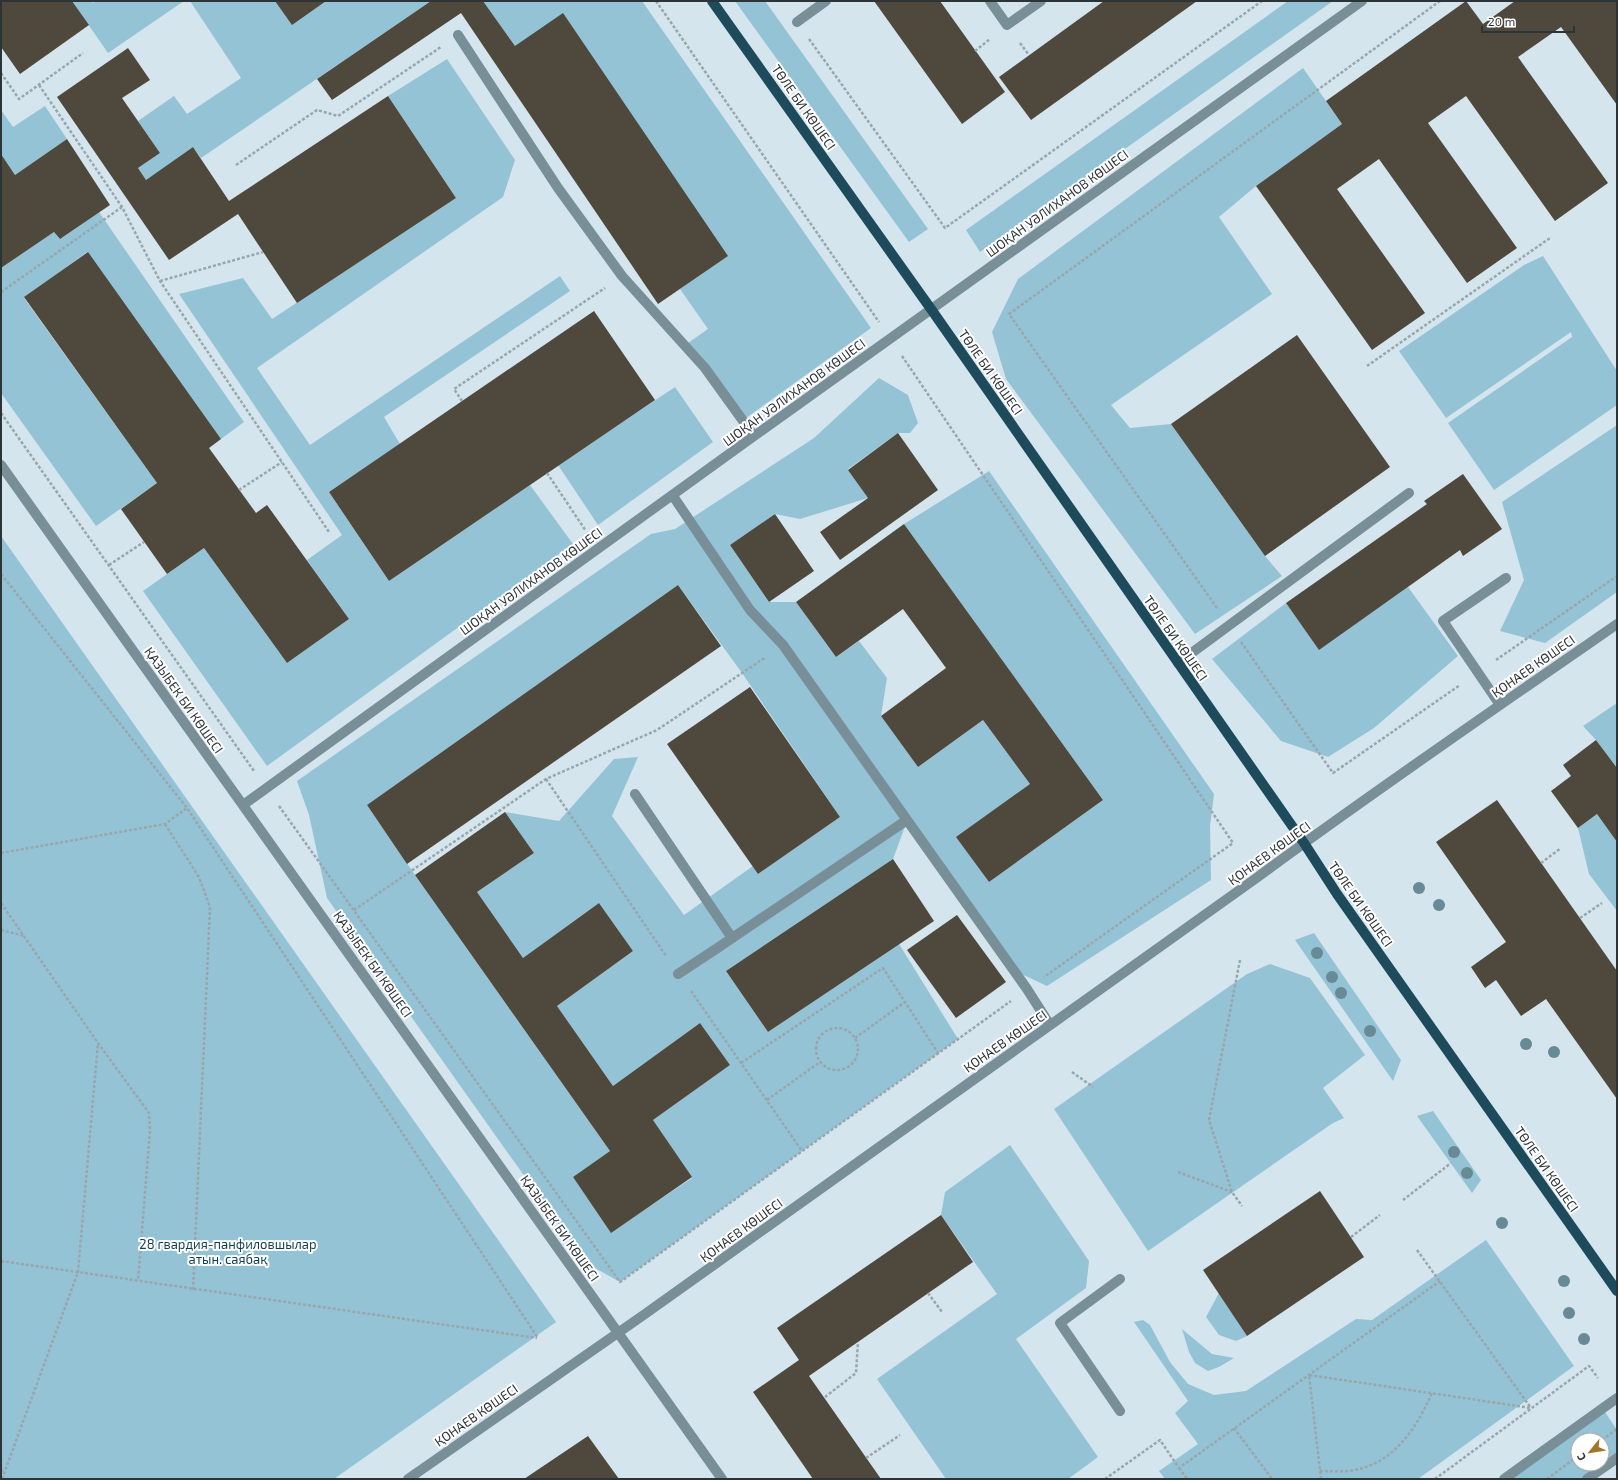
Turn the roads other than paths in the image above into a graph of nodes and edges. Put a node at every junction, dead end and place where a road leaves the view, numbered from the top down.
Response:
1 (712, 1) edge
2 (826, 1) edge
3 (990, 1) edge
4 (1042, 1) edge
5 (1362, 1) edge
6 (797, 22) road end
7 (458, 35) road end
8 (931, 309) junction
9 (754, 436) junction
10 (1, 465) edge
11 (1409, 493) dead end
12 (673, 496) junction
13 (1506, 578) dead end
14 (1617, 624) edge
15 (1178, 663) junction
16 (1500, 705) junction
17 (635, 794) dead end
18 (243, 805) junction
19 (907, 820) junction
20 (1304, 843) junction
21 (732, 938) junction
22 (678, 974) road end
23 (1050, 1025) junction
24 (1120, 1279) dead end
25 (1617, 1290) edge
26 (618, 1332) junction
27 (1617, 1398) edge
28 (1120, 1411) dead end
29 (1617, 1458) edge
30 (408, 1479) edge
31 (722, 1479) edge
32 (1504, 1479) edge
33 (1587, 1479) edge

1 - 8 main road, ТӨЛЕ БИ КӨШЕСІ
2 - 6 street
3 - 4 street
5 - 8 street, ШОҚАН УӘЛИХАНОВ КӨШЕСІ
7 - 9 street
8 - 9 street, ШОҚАН УӘЛИХАНОВ КӨШЕСІ
8 - 15 main road, ТӨЛЕ БИ КӨШЕСІ
9 - 12 street, ШОҚАН УӘЛИХАНОВ КӨШЕСІ
10 - 18 street, ҚАЗЫБЕК БИ КӨШЕСІ
11 - 15 street
12 - 18 street, ШОҚАН УӘЛИХАНОВ КӨШЕСІ
12 - 19 street
13 - 16 street
14 - 16 street, ҚОНАЕВ КӨШЕСІ
15 - 20 main road, ТӨЛЕ БИ КӨШЕСІ
16 - 20 street, ҚОНАЕВ КӨШЕСІ
17 - 21 street
18 - 26 street, ҚАЗЫБЕК БИ КӨШЕСІ
19 - 21 street
19 - 23 street
20 - 23 street, ҚОНАЕВ КӨШЕСІ
20 - 25 main road, ТӨЛЕ БИ КӨШЕСІ
21 - 22 street
23 - 26 street, ҚОНАЕВ КӨШЕСІ
24 - 28 street
26 - 30 street, ҚОНАЕВ КӨШЕСІ
26 - 31 street, ҚАЗЫБЕК БИ КӨШЕСІ
27 - 32 street
29 - 33 street

